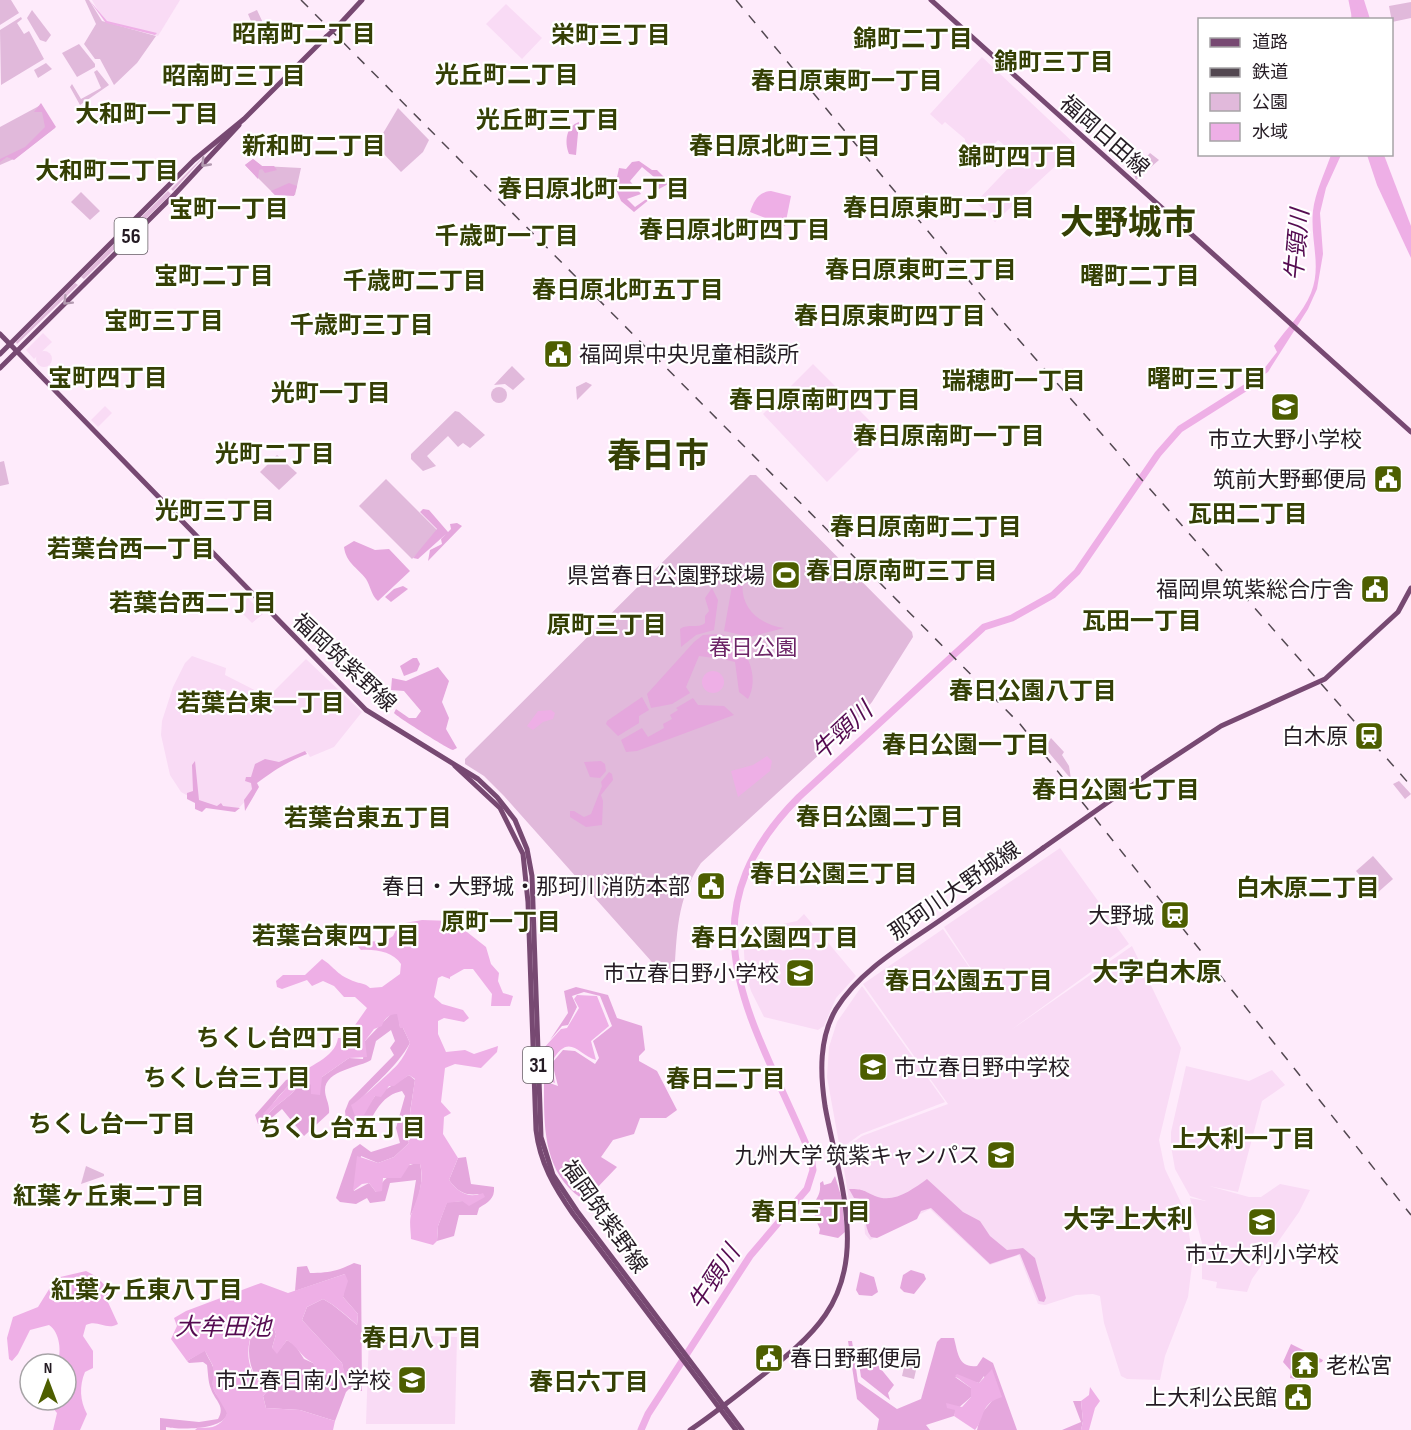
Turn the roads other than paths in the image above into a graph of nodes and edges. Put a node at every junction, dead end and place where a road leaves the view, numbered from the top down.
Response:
1 (362, 0) edge
2 (931, 0) edge
3 (244, 119) junction
4 (0, 334) edge
5 (10, 345) junction
6 (16, 352) junction
7 (0, 354) edge
8 (0, 368) edge
9 (1411, 432) edge
10 (1411, 588) edge
11 (690, 1366) junction
12 (724, 1405) junction
13 (718, 1409) junction
14 (690, 1430) edge
15 (736, 1430) edge
16 (742, 1430) edge

1 - 3 main road, 56, bridge
2 - 9 main road, 福岡日田線
3 - 5 main road, 56
3 -> 6 main road, 56
4 - 5 main road, 福岡筑紫野線 / 31
5 - 6 main road, 福岡筑紫野線 / 31
5 - 7 main road, 56
6 - 8 main road, 56
6 - 11 main road, 福岡筑紫野線 / 31
10 - 12 main road, 那珂川大野城線, bridge
11 - 12 main road, 福岡筑紫野線 / 31
11 - 13 main road, 福岡筑紫野線 / 31
12 - 13 main road, 那珂川大野城線
12 - 16 main road, 福岡筑紫野線 / 31
13 - 14 main road, 那珂川大野城線
13 - 15 main road, 福岡筑紫野線 / 31

